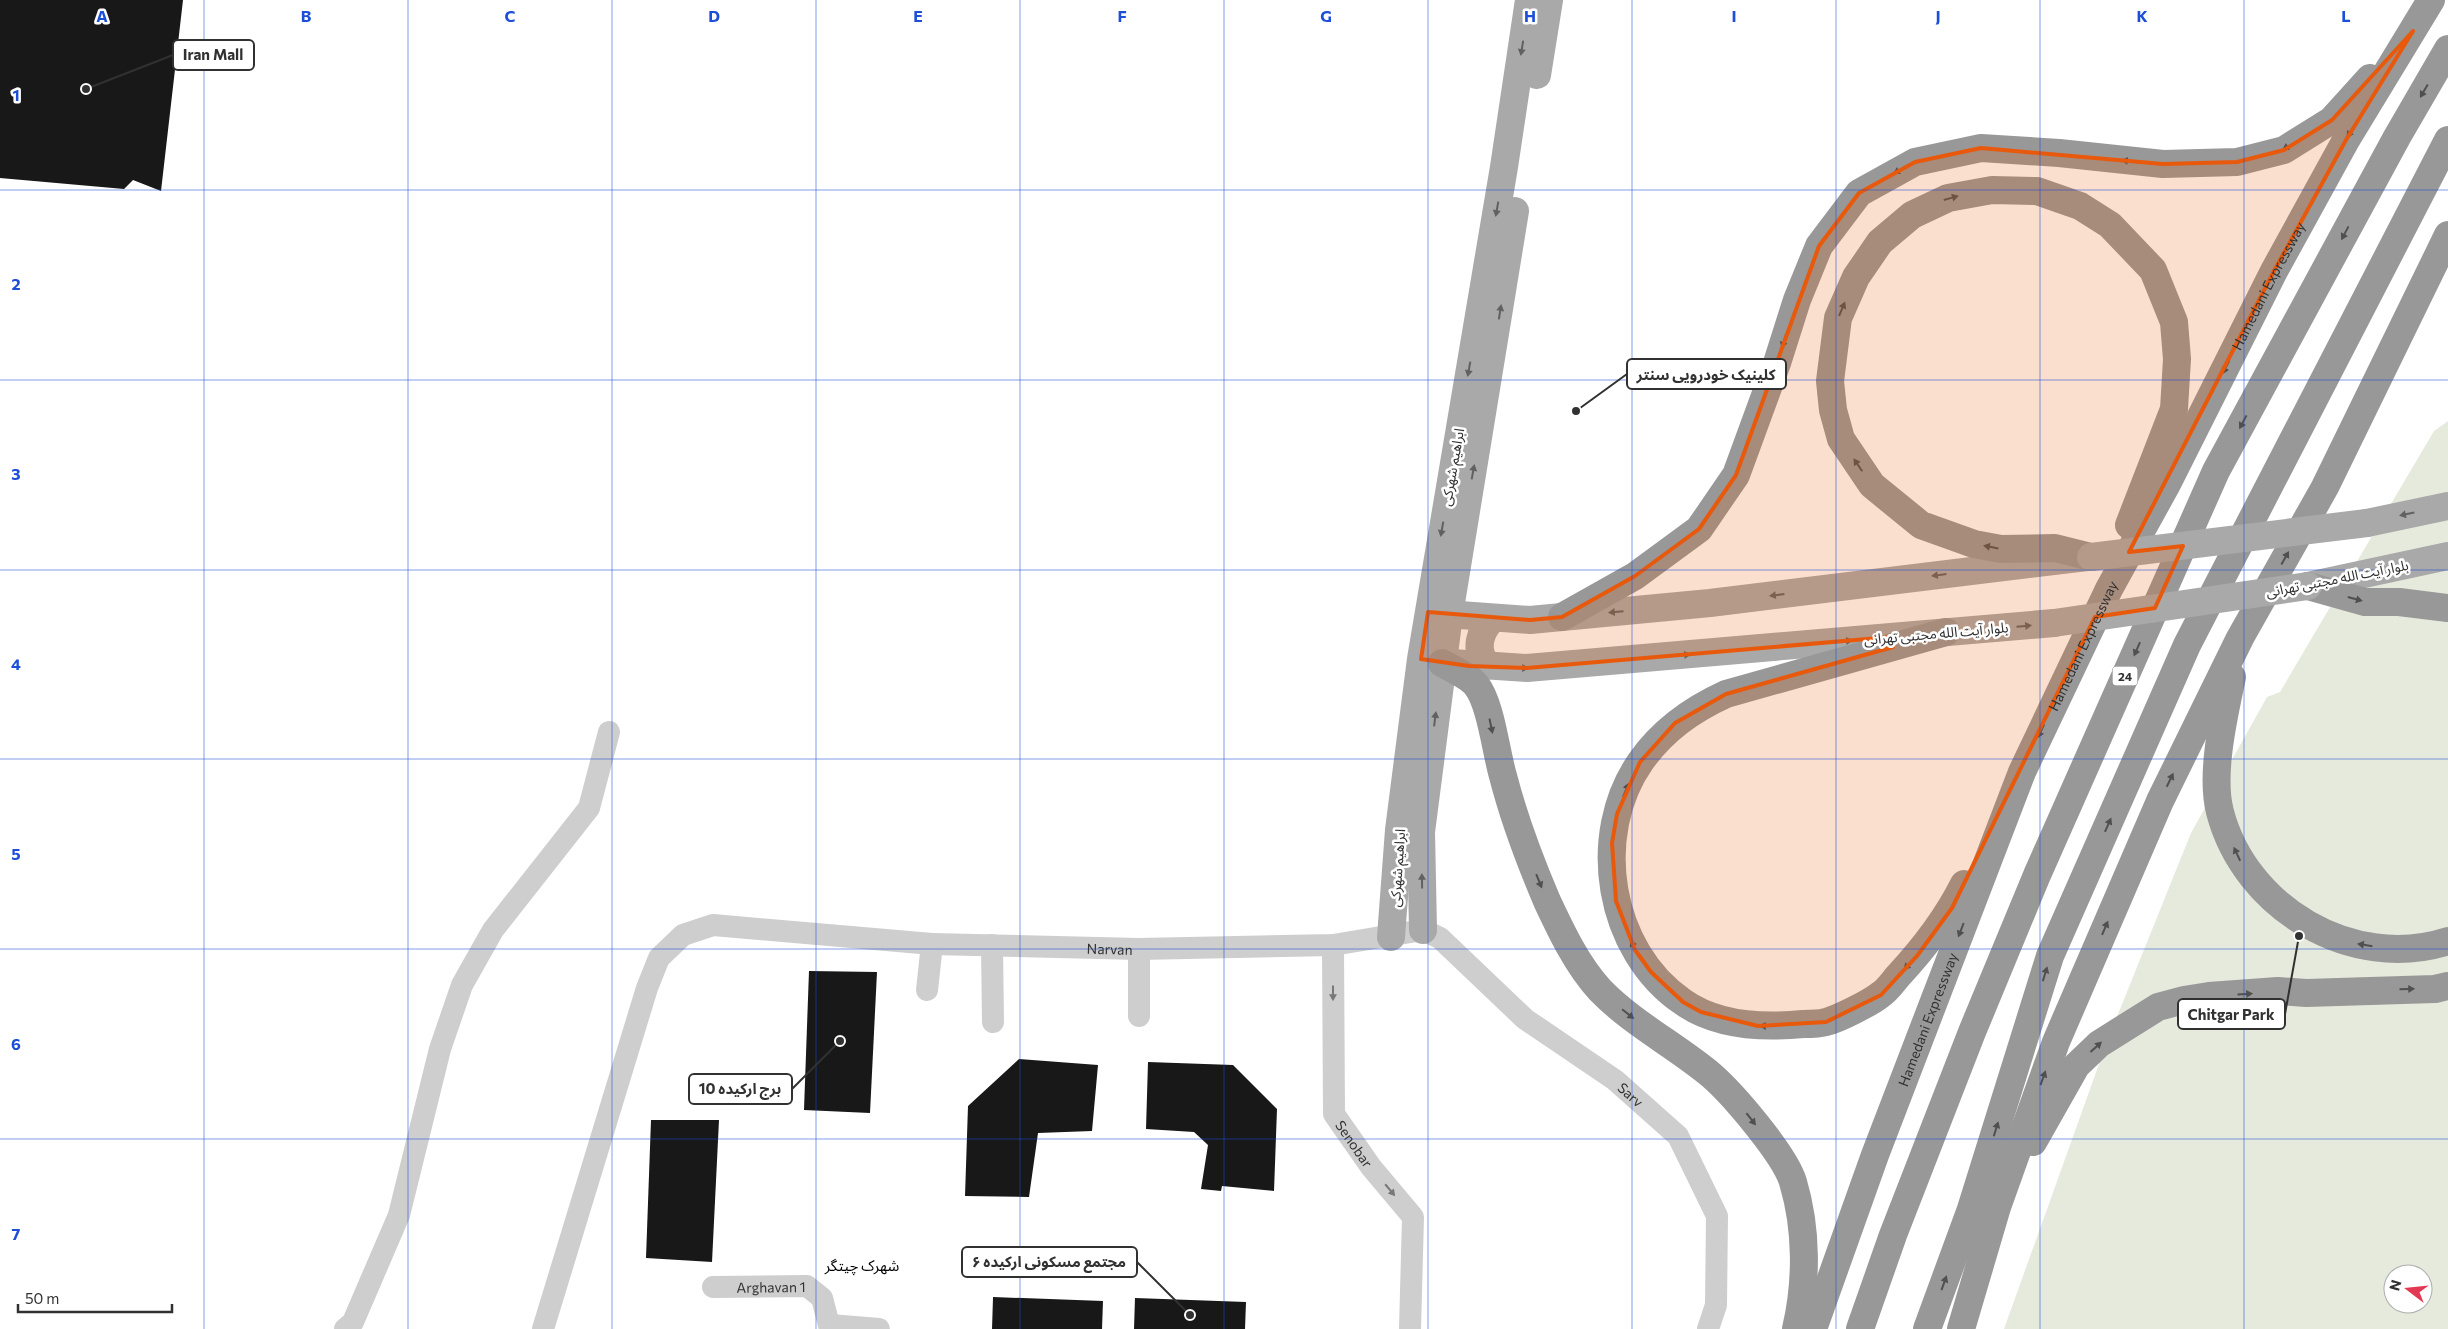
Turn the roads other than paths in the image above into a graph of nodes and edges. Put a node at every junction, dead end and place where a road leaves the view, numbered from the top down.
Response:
1 (1529, 0) edge
2 (1549, 0) edge
3 (2431, 0) edge
4 (2413, 31) junction
5 (2448, 49) edge
6 (2448, 140) edge
7 (2448, 235) edge
8 (2448, 246) edge
9 (2426, 277) junction
10 (2448, 506) edge
11 (2448, 556) edge
12 (2091, 557) junction
13 (2308, 586) junction
14 (2109, 588) junction
15 (2448, 608) edge
16 (1438, 614) junction
17 (1562, 617) junction
18 (1493, 618) junction
19 (1946, 632) junction
20 (2240, 638) junction
21 (1432, 661) junction
22 (1487, 666) junction
23 (609, 732) dead end
24 (2022, 772) junction
25 (1423, 930) junction
26 (1391, 936) junction
27 (2448, 940) edge
28 (932, 944) junction
29 (992, 945) junction
30 (1333, 945) junction
31 (1140, 949) junction
32 (2448, 986) edge
33 (927, 990) dead end
34 (1139, 1016) dead end
35 (993, 1022) dead end
36 (1997, 1207) junction
37 (713, 1287) dead end
38 (830, 1327) edge
39 (345, 1329) edge
40 (543, 1329) edge
41 (878, 1329) edge
42 (1410, 1329) edge
43 (1708, 1329) edge
44 (1796, 1329) edge
45 (1813, 1329) edge
46 (1860, 1329) edge
47 (1928, 1329) edge
48 (1961, 1329) edge

1 -> 16 main road, ابراهیم شهرکی
16 -> 2 main road, ابراهیم شهرکی
3 - 4 highway, Hamedani Expressway
4 -> 14 highway, Hamedani Expressway
4 -> 17 highway
5 -> 46 highway, 24
47 -> 6 highway
7 - 9 highway
8 - 9 highway
20 -> 9 highway
10 -> 12 main road, bridge
11 - 13 main road, بلوار آیت الله مجتبی تهرانی
12 -> 14 highway
12 -> 17 main road
13 -> 15 highway
19 -> 13 main road, بلوار آیت الله مجتبی تهرانی, bridge
14 -> 24 highway, Hamedani Expressway
16 - 18 main road
16 - 21 main road, ابراهیم شهرکی
17 - 18 main road
18 - 22 main road
22 -> 19 main road, بلوار آیت الله مجتبی تهرانی
24 -> 19 highway
27 -> 20 highway
36 -> 20 highway
21 - 22 main road, بلوار آیت الله مجتبی تهرانی
25 -> 21 main road, ابراهیم شهرکی
21 - 26 main road, ابراهیم شهرکی
21 -> 44 highway
23 - 39 street
24 -> 45 highway, Hamedani Expressway
25 - 26 street, Narvan
25 - 43 street, Sarv
26 - 30 street, Narvan
28 - 29 street, Narvan
28 - 33 street
28 - 40 street, Narvan
29 - 31 street, Narvan
29 - 35 street
30 - 31 street, Narvan
30 -> 42 street, Senobar
31 - 34 street
36 -> 32 highway
36 - 48 highway
37 - 38 street, Arghavan 1
38 - 41 street

